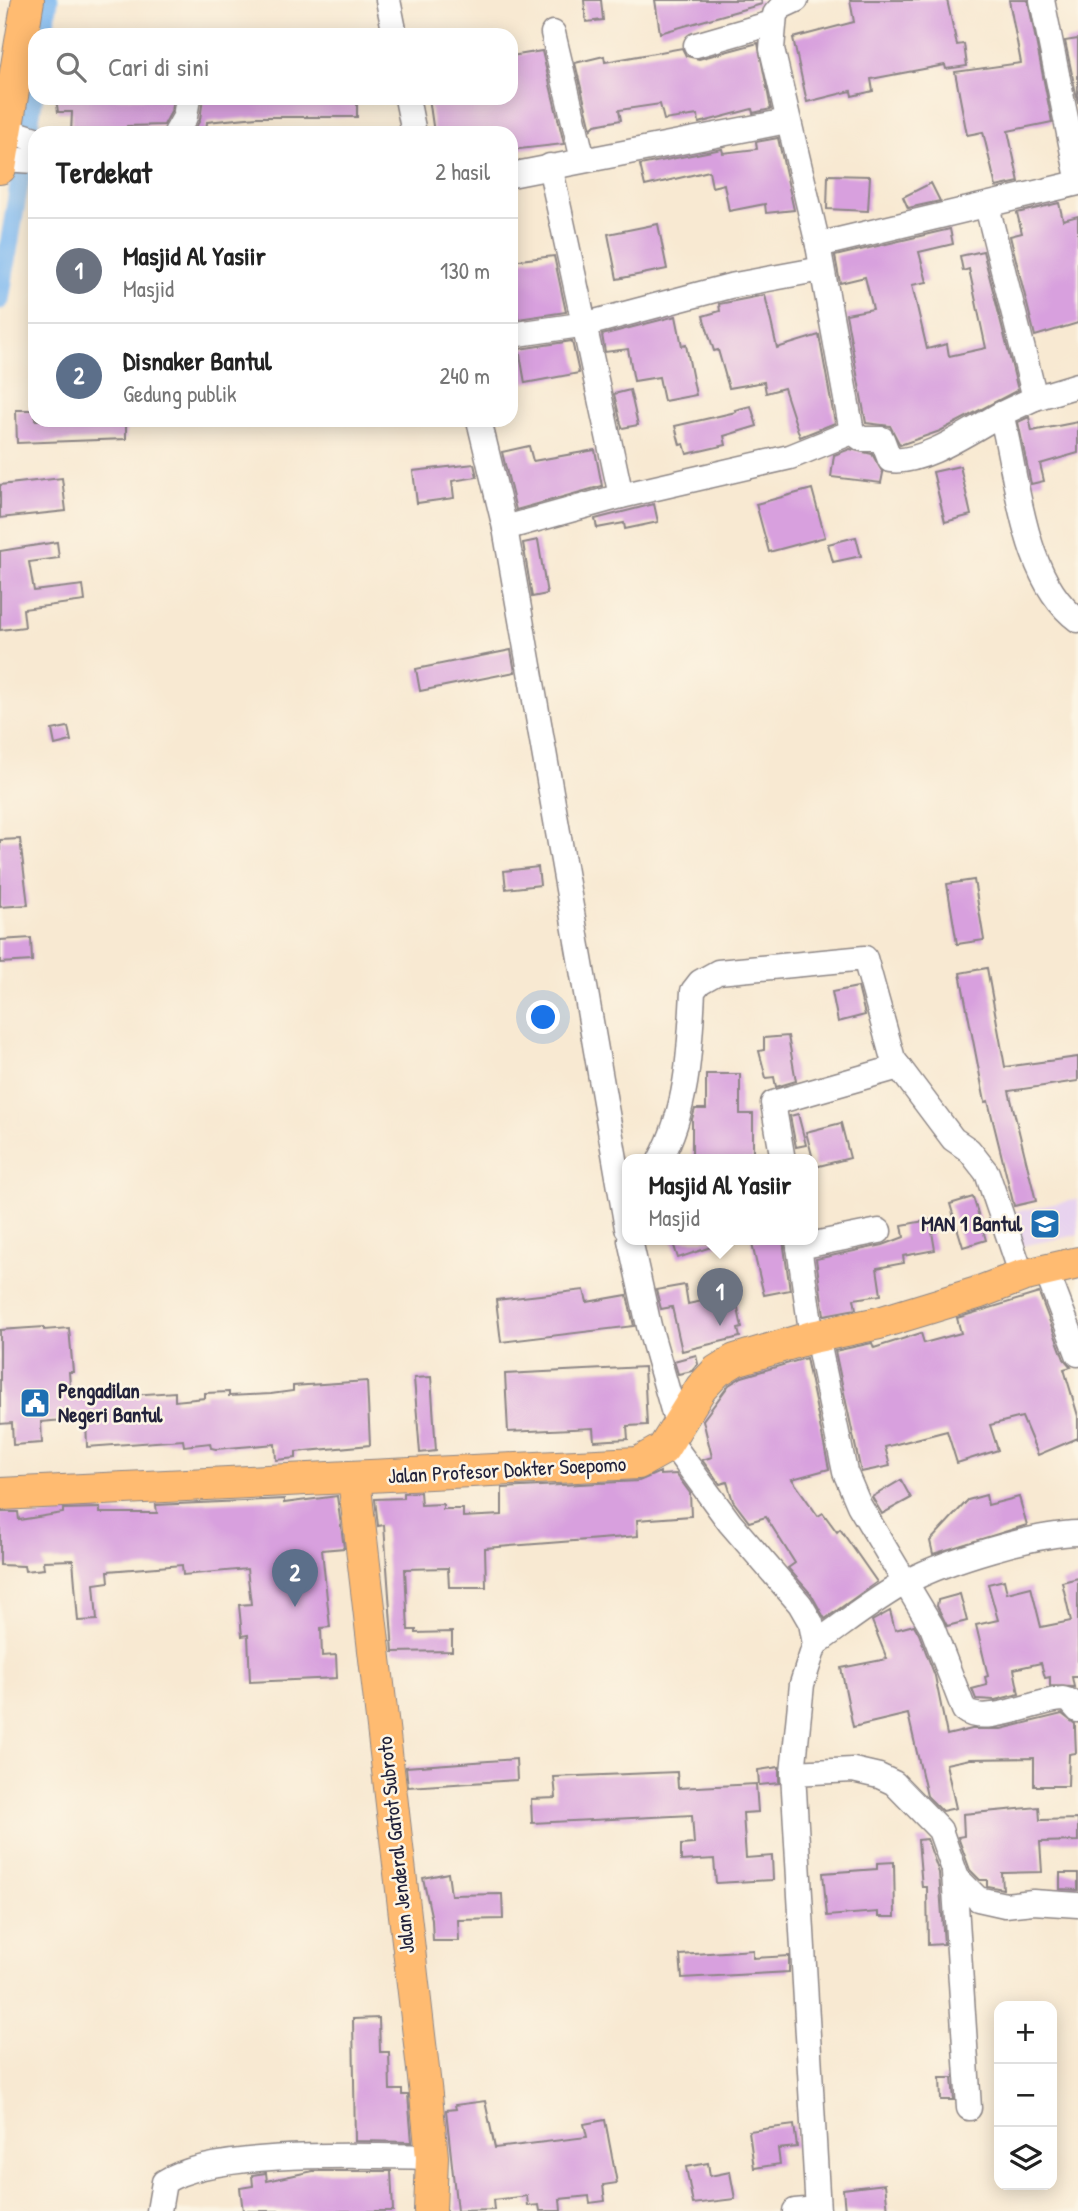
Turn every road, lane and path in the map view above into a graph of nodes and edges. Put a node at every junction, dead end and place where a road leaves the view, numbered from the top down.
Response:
1 (28, 0) edge
2 (388, 0) edge
3 (796, 0) edge
4 (1042, 0) edge
5 (772, 23) junction
6 (394, 28) edge
7 (553, 33) dead end
8 (696, 45) dead end
9 (187, 105) edge
10 (408, 105) edge
11 (787, 121) junction
12 (180, 126) edge
13 (413, 126) edge
14 (18, 150) edge
15 (583, 160) junction
16 (550, 166) junction
17 (518, 173) edge
18 (1078, 181) edge
19 (987, 206) junction
20 (820, 257) junction
21 (587, 324) junction
22 (518, 334) edge
23 (1078, 385) edge
24 (1035, 398) junction
25 (1001, 414) junction
26 (481, 427) edge
27 (852, 432) junction
28 (621, 496) junction
29 (505, 528) junction
30 (1078, 620) edge
31 (899, 1067) junction
32 (662, 1154) edge
33 (782, 1154) edge
34 (622, 1189) edge
35 (879, 1231) dead end
36 (818, 1240) edge
37 (631, 1245) edge
38 (798, 1245) edge
39 (1078, 1263) edge
40 (1034, 1273) junction
41 (815, 1337) junction
42 (1078, 1354) edge
43 (674, 1433) junction
44 (354, 1479) junction
45 (0, 1494) edge
46 (1078, 1533) edge
47 (907, 1582) junction
48 (815, 1644) junction
49 (1078, 1710) edge
50 (793, 1773) junction
51 (954, 1869) junction
52 (1078, 1905) edge
53 (969, 2108) dead end
54 (432, 2157) junction
55 (810, 2210) edge
56 (159, 2211) edge
57 (430, 2211) edge

1 - 14 main road
2 - 6 street
3 - 5 street
4 - 18 street
5 - 8 street
5 - 11 street
7 - 15 street
9 - 12 street
10 - 13 street
11 - 15 street
11 - 20 street
15 - 16 street
16 - 17 street
16 - 21 street
18 - 19 street
19 - 20 street
19 - 24 street
20 - 21 street
20 - 27 street
21 - 22 street
21 - 28 street
23 - 24 street
24 - 25 street
25 - 27 street
25 - 30 street
26 - 29 street
27 - 28 street
28 - 29 street
29 - 34 street
31 - 32 street
31 - 33 street
31 - 40 street
35 - 36 street
37 - 43 street
38 - 41 street
39 - 40 main road, Jalan Profesor Dokter Soepomo
40 - 41 main road, Jalan Profesor Dokter Soepomo
40 - 42 street
41 - 43 main road, Jalan Profesor Dokter Soepomo
41 - 47 street
43 - 44 main road, Jalan Profesor Dokter Soepomo
43 - 48 street
44 - 45 main road, Jalan Profesor Dokter Soepomo
44 - 54 main road, Jalan Jenderal Gatot Subroto
46 - 47 street
47 - 48 street
47 - 49 street
48 - 50 street
50 - 51 street
50 - 55 street
51 - 52 street
51 - 53 street
54 - 56 street
54 - 57 main road, Jalan Jenderal Gatot Subroto

